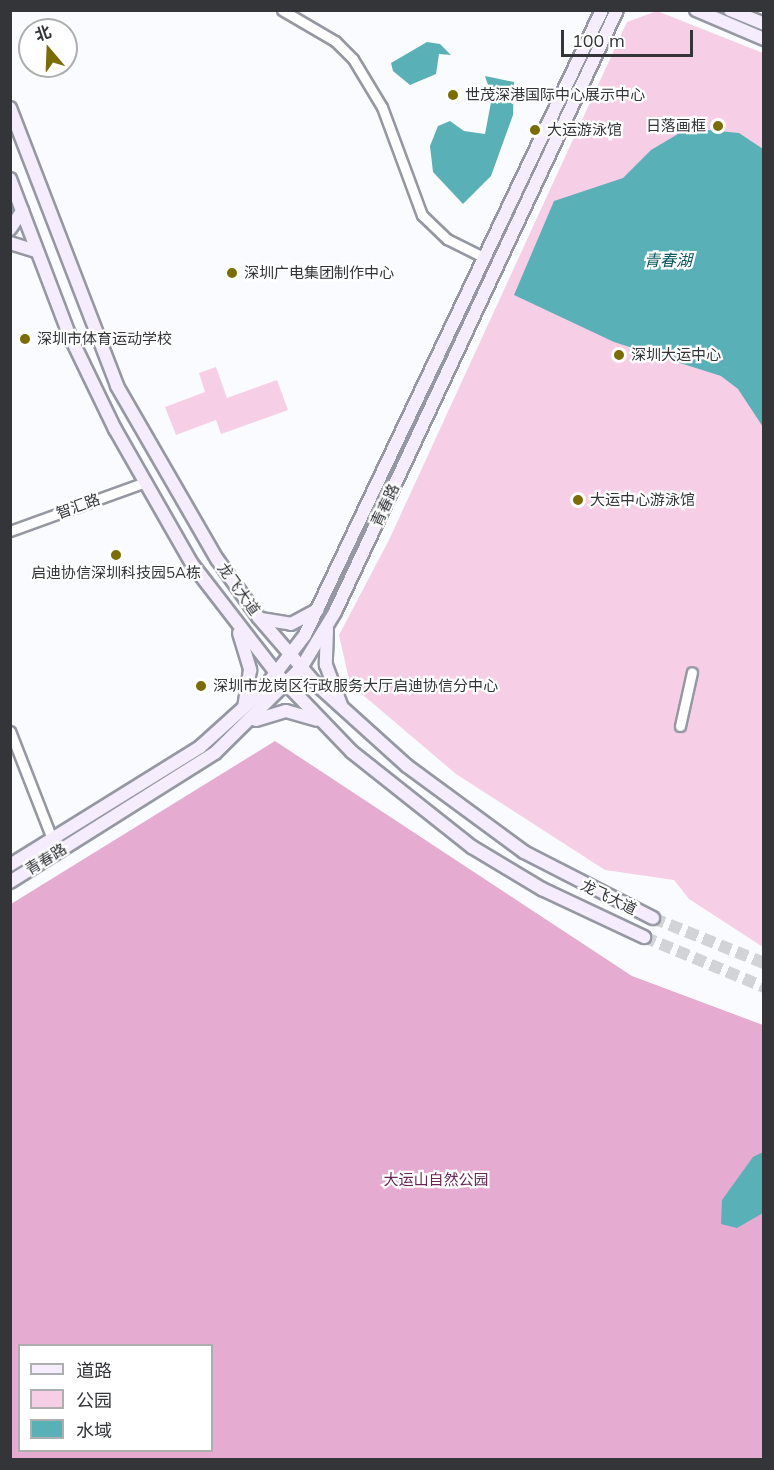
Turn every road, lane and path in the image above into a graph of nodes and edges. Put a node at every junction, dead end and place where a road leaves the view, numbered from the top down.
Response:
1 (282, 10) edge
2 (626, 10) edge
3 (696, 10) edge
4 (730, 10) edge
5 (600, 12) edge
6 (615, 16) edge
7 (764, 24) edge
8 (764, 39) edge
9 (10, 108) edge
10 (10, 179) edge
11 (22, 211) junction
12 (10, 229) edge
13 (10, 243) edge
14 (37, 251) junction
15 (485, 258) junction
16 (145, 482) junction
17 (10, 531) edge
18 (322, 605) junction
19 (259, 618) junction
20 (234, 621) junction
21 (327, 627) junction
22 (291, 655) junction
23 (301, 668) junction
24 (692, 672) dead end
25 (277, 674) junction
26 (287, 686) junction
27 (242, 711) junction
28 (344, 712) junction
29 (322, 722) junction
30 (250, 723) junction
31 (680, 726) dead end
32 (10, 731) edge
33 (52, 839) junction
34 (10, 865) edge
35 (10, 882) edge
36 (653, 918) tunnel mouth
37 (644, 937) tunnel mouth

1 - 15 street
2 - 6 main road
3 - 8 main road
4 - 7 main road
5 - 15 main road, 青春路
6 - 21 main road, 青春路
9 - 19 main road, 龙飞大道
10 - 11 main road, 龙飞大道
11 - 12 main road
11 - 14 main road, 龙飞大道
13 - 14 main road
14 - 16 main road, 龙飞大道
15 - 18 main road, 青春路
16 - 17 street, 智汇路
16 - 20 main road, 龙飞大道
18 - 19 main road
18 - 22 main road, 青春路
19 - 22 main road, 龙飞大道
20 - 25 main road, 龙飞大道
20 - 27 main road
21 - 23 main road, 青春路
21 - 28 main road
22 - 23 main road, 龙飞大道
22 - 25 main road, 青春路
23 - 26 main road, 青春路
23 - 28 main road, 龙飞大道
24 - 31 street
25 - 26 main road, 龙飞大道
25 - 27 main road, 青春路
26 - 29 main road, 龙飞大道
26 - 30 main road, 青春路
27 - 33 main road, 青春路
28 - 36 main road, 龙飞大道
29 - 30 main road
29 - 37 main road, 龙飞大道
30 - 35 main road, 青春路
32 - 33 street
33 - 34 main road, 青春路

